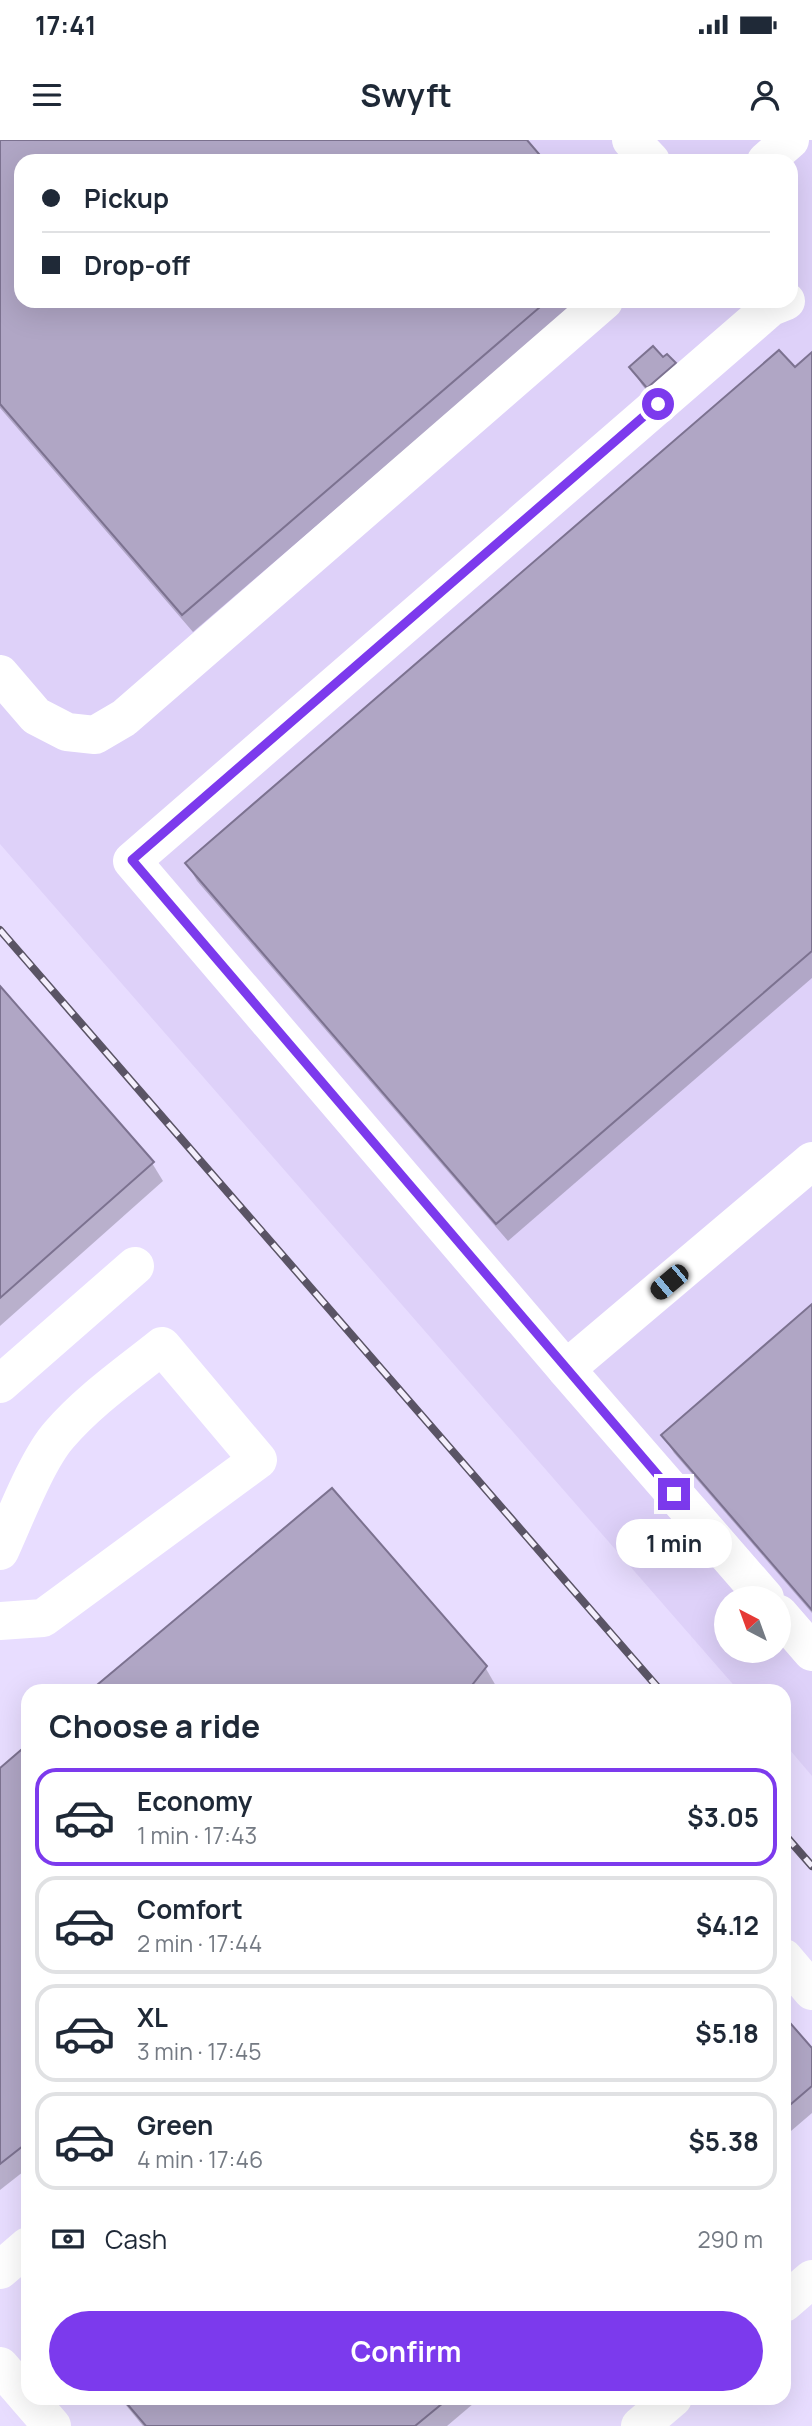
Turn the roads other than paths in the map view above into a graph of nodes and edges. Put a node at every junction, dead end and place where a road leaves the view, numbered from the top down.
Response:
1 (631, 140) edge
2 (790, 140) edge
3 (644, 154) edge
4 (774, 154) edge
5 (596, 308) edge
6 (770, 308) edge
7 (0, 674) edge
8 (812, 1161) edge
9 (135, 1266) dead end
10 (566, 1368) junction
11 (0, 1384) edge
12 (0, 1550) edge
13 (755, 1586) edge
14 (0, 1620) edge
15 (791, 1628) edge
16 (812, 1653) edge
17 (791, 1966) edge
18 (812, 1991) edge
19 (21, 2252) edge
20 (0, 2270) edge
21 (812, 2279) edge
22 (791, 2297) edge
23 (0, 2366) edge
24 (21, 2390) edge
25 (34, 2405) edge
26 (665, 2405) edge
27 (52, 2426) edge
28 (640, 2426) edge

1 - 3 lane
2 - 4 lane
5 - 7 lane
6 - 10 lane
8 - 10 lane
9 - 11 lane
10 - 13 lane
12 - 14 lane
15 - 16 lane
17 - 18 lane
19 - 20 lane
21 - 22 lane
23 - 24 lane
25 - 27 lane
26 - 28 lane

